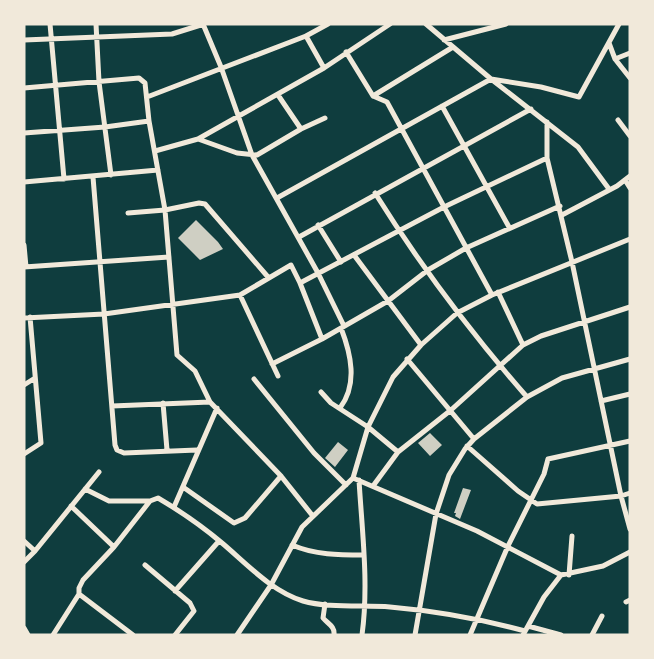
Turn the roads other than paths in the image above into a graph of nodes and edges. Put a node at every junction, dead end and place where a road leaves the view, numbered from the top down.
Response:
1 (50, 24) edge
2 (96, 24) edge
3 (203, 24) edge
4 (328, 24) edge
5 (390, 24) edge
6 (426, 24) edge
7 (506, 24) edge
8 (620, 24) edge
9 (306, 36) junction
10 (97, 37) junction
11 (51, 38) junction
12 (24, 40) edge
13 (444, 40) junction
14 (609, 43) junction
15 (453, 47) junction
16 (346, 52) junction
17 (630, 52) edge
18 (615, 59) junction
19 (221, 67) junction
20 (324, 68) junction
21 (630, 78) edge
22 (491, 80) junction
23 (99, 82) junction
24 (55, 86) junction
25 (24, 88) edge
26 (278, 95) junction
27 (373, 96) junction
28 (147, 97) junction
29 (442, 106) junction
30 (531, 109) junction
31 (237, 117) junction
32 (325, 118) dead end
33 (618, 120) dead end
34 (149, 121) junction
35 (547, 122) junction
36 (105, 127) junction
37 (401, 128) junction
38 (301, 129) junction
39 (59, 130) junction
40 (24, 133) edge
41 (630, 136) edge
42 (198, 139) junction
43 (464, 146) junction
44 (155, 152) junction
45 (252, 155) junction
46 (547, 158) junction
47 (423, 168) junction
48 (158, 170) junction
49 (111, 175) junction
50 (93, 177) junction
51 (628, 178) edge
52 (64, 179) junction
53 (24, 182) edge
54 (486, 187) junction
55 (630, 188) edge
56 (609, 189) junction
57 (375, 193) junction
58 (277, 198) junction
59 (560, 206) junction
60 (444, 207) junction
61 (165, 210) junction
62 (128, 213) dead end
63 (562, 215) junction
64 (318, 225) junction
65 (509, 227) junction
66 (399, 231) junction
67 (298, 237) junction
68 (630, 240) edge
69 (24, 245) edge
70 (466, 248) junction
71 (354, 255) junction
72 (169, 256) junction
73 (100, 261) junction
74 (341, 262) junction
75 (572, 262) junction
76 (25, 267) edge
77 (428, 270) junction
78 (318, 273) junction
79 (268, 277) junction
80 (300, 283) junction
81 (498, 292) junction
82 (240, 295) junction
83 (492, 295) junction
84 (388, 301) junction
85 (173, 305) junction
86 (630, 307) edge
87 (457, 313) junction
88 (104, 314) junction
89 (27, 318) edge
90 (583, 322) junction
91 (343, 327) junction
92 (322, 339) junction
93 (32, 344) junction
94 (421, 345) junction
95 (524, 345) junction
96 (24, 349) edge
97 (407, 359) junction
98 (630, 359) edge
99 (272, 364) junction
100 (499, 365) junction
101 (594, 370) junction
102 (278, 376) dead end
103 (35, 378) junction
104 (254, 379) dead end
105 (24, 385) edge
106 (321, 392) dead end
107 (630, 394) edge
108 (527, 397) junction
109 (601, 401) junction
110 (210, 402) junction
111 (163, 403) junction
112 (112, 406) junction
113 (217, 408) junction
114 (340, 408) junction
115 (451, 410) junction
116 (368, 427) junction
117 (474, 439) junction
118 (630, 441) edge
119 (467, 446) junction
120 (610, 446) junction
121 (166, 450) junction
122 (197, 450) junction
123 (398, 452) junction
124 (24, 454) edge
125 (99, 472) dead end
126 (280, 476) junction
127 (356, 479) junction
128 (346, 484) junction
129 (373, 486) junction
130 (183, 487) junction
131 (85, 489) junction
132 (630, 493) edge
133 (621, 496) junction
134 (150, 501) junction
135 (531, 502) junction
136 (71, 506) junction
137 (174, 507) junction
138 (436, 514) junction
139 (312, 515) junction
140 (630, 529) edge
141 (572, 536) dead end
142 (24, 541) edge
143 (219, 541) junction
144 (292, 545) junction
145 (508, 546) junction
146 (114, 547) junction
147 (35, 551) junction
148 (630, 552) edge
149 (364, 555) junction
150 (24, 562) edge
151 (145, 566) dead end
152 (561, 575) junction
153 (569, 575) junction
154 (271, 585) junction
155 (175, 591) junction
156 (79, 594) junction
157 (325, 604) junction
158 (364, 605) junction
159 (418, 609) junction
160 (602, 616) dead end
161 (476, 618) junction
162 (24, 628) edge
163 (526, 631) edge
164 (28, 635) edge
165 (53, 635) edge
166 (133, 635) edge
167 (175, 635) edge
168 (237, 635) edge
169 (334, 635) edge
170 (362, 635) edge
171 (415, 635) edge
172 (470, 635) edge
173 (559, 635) edge
174 (592, 635) edge

1 - 11 street
2 - 10 street
3 - 10 street
3 - 19 street
4 - 9 street
5 - 16 street
6 - 13 street
7 - 13 street
8 - 14 street
9 - 19 street
9 - 20 street
10 - 11 street
10 - 23 street
11 - 12 street
11 - 24 street
13 - 15 street
14 - 18 street
14 - 22 street
15 - 22 street
15 - 27 street
16 - 20 street
16 - 27 street
17 - 18 street
18 - 21 street
19 - 28 street
19 - 31 street
20 - 26 street
22 - 29 street
22 - 30 street
23 - 24 street
23 - 28 street
23 - 36 street
24 - 25 street
24 - 39 street
26 - 31 street
26 - 38 street
27 - 37 street
28 - 34 street
29 - 37 street
29 - 43 street
30 - 35 street
30 - 43 street
31 - 42 street
31 - 45 street
32 - 38 street
33 - 41 street
34 - 36 street
34 - 44 street
35 - 46 street
35 - 56 street
36 - 39 street
36 - 49 street
37 - 47 street
37 - 58 street
38 - 45 street
39 - 40 street
39 - 52 street
42 - 44 street
42 - 45 street
43 - 47 street
43 - 54 street
44 - 48 street
45 - 58 street
46 - 54 street
46 - 59 street
47 - 57 street
47 - 60 street
48 - 49 street
48 - 61 street
49 - 50 street
50 - 52 street
50 - 73 street
51 - 55 street
51 - 56 street
52 - 53 street
54 - 60 street
54 - 65 street
56 - 63 street
57 - 64 street
57 - 66 street
58 - 67 street
59 - 63 street
59 - 65 street
60 - 66 street
60 - 70 street
61 - 62 street
61 - 72 street
61 - 79 street
63 - 75 street
64 - 67 street
64 - 74 street
65 - 70 street
66 - 71 street
66 - 77 street
67 - 78 street
68 - 75 street
69 - 76 street
70 - 77 street
70 - 83 street
71 - 74 street
71 - 84 street
72 - 73 street
72 - 85 street
73 - 76 street
73 - 88 street
74 - 78 street
75 - 81 street
75 - 90 street
77 - 84 street
77 - 87 street
78 - 80 street
78 - 91 street
79 - 80 street
79 - 82 street
80 - 92 street
81 - 83 street
81 - 95 street
82 - 85 street
82 - 99 street
83 - 87 street
84 - 91 street
84 - 94 street
85 - 88 street
85 - 110 street
86 - 90 street
87 - 94 street
87 - 100 street
88 - 89 street
88 - 112 street
89 - 93 street
90 - 95 street
90 - 101 street
91 - 92 street
91 - 114 street
92 - 99 street
93 - 96 street
93 - 103 street
94 - 97 street
95 - 100 street
97 - 115 street
97 - 116 street
98 - 101 street
99 - 102 street
100 - 108 street
100 - 115 street
101 - 108 street
101 - 109 street
103 - 105 street
103 - 124 street
104 - 128 street
106 - 114 street
107 - 109 street
108 - 117 street
109 - 120 street
110 - 111 street
110 - 113 street
111 - 112 street
111 - 121 street
112 - 121 street
113 - 122 street
113 - 126 street
114 - 116 street
115 - 117 street
115 - 123 street
116 - 123 street
116 - 127 street
117 - 119 street
118 - 120 street
119 - 135 street
119 - 138 street
120 - 133 street
120 - 135 street
121 - 122 street
122 - 130 street
123 - 129 street
125 - 131 street
126 - 130 street
126 - 139 street
127 - 128 street
127 - 129 street
127 - 149 street
128 - 139 street
129 - 138 street
130 - 137 street
131 - 134 street
131 - 136 street
132 - 133 street
133 - 135 street
133 - 140 street
134 - 137 street
134 - 146 street
135 - 145 street
136 - 146 street
136 - 147 street
137 - 143 street
138 - 145 street
138 - 159 street
139 - 144 street
141 - 153 street
142 - 147 street
143 - 154 street
143 - 155 street
144 - 149 street
144 - 154 street
145 - 152 street
145 - 161 street
146 - 156 street
147 - 150 street
148 - 153 street
149 - 158 street
151 - 155 street
152 - 153 street
152 - 163 street
154 - 157 street
154 - 168 street
155 - 167 street
156 - 165 street
156 - 166 street
157 - 158 street
157 - 169 street
158 - 159 street
158 - 170 street
159 - 161 street
159 - 171 street
160 - 174 street
161 - 163 street
161 - 172 street
162 - 164 street
163 - 173 street

